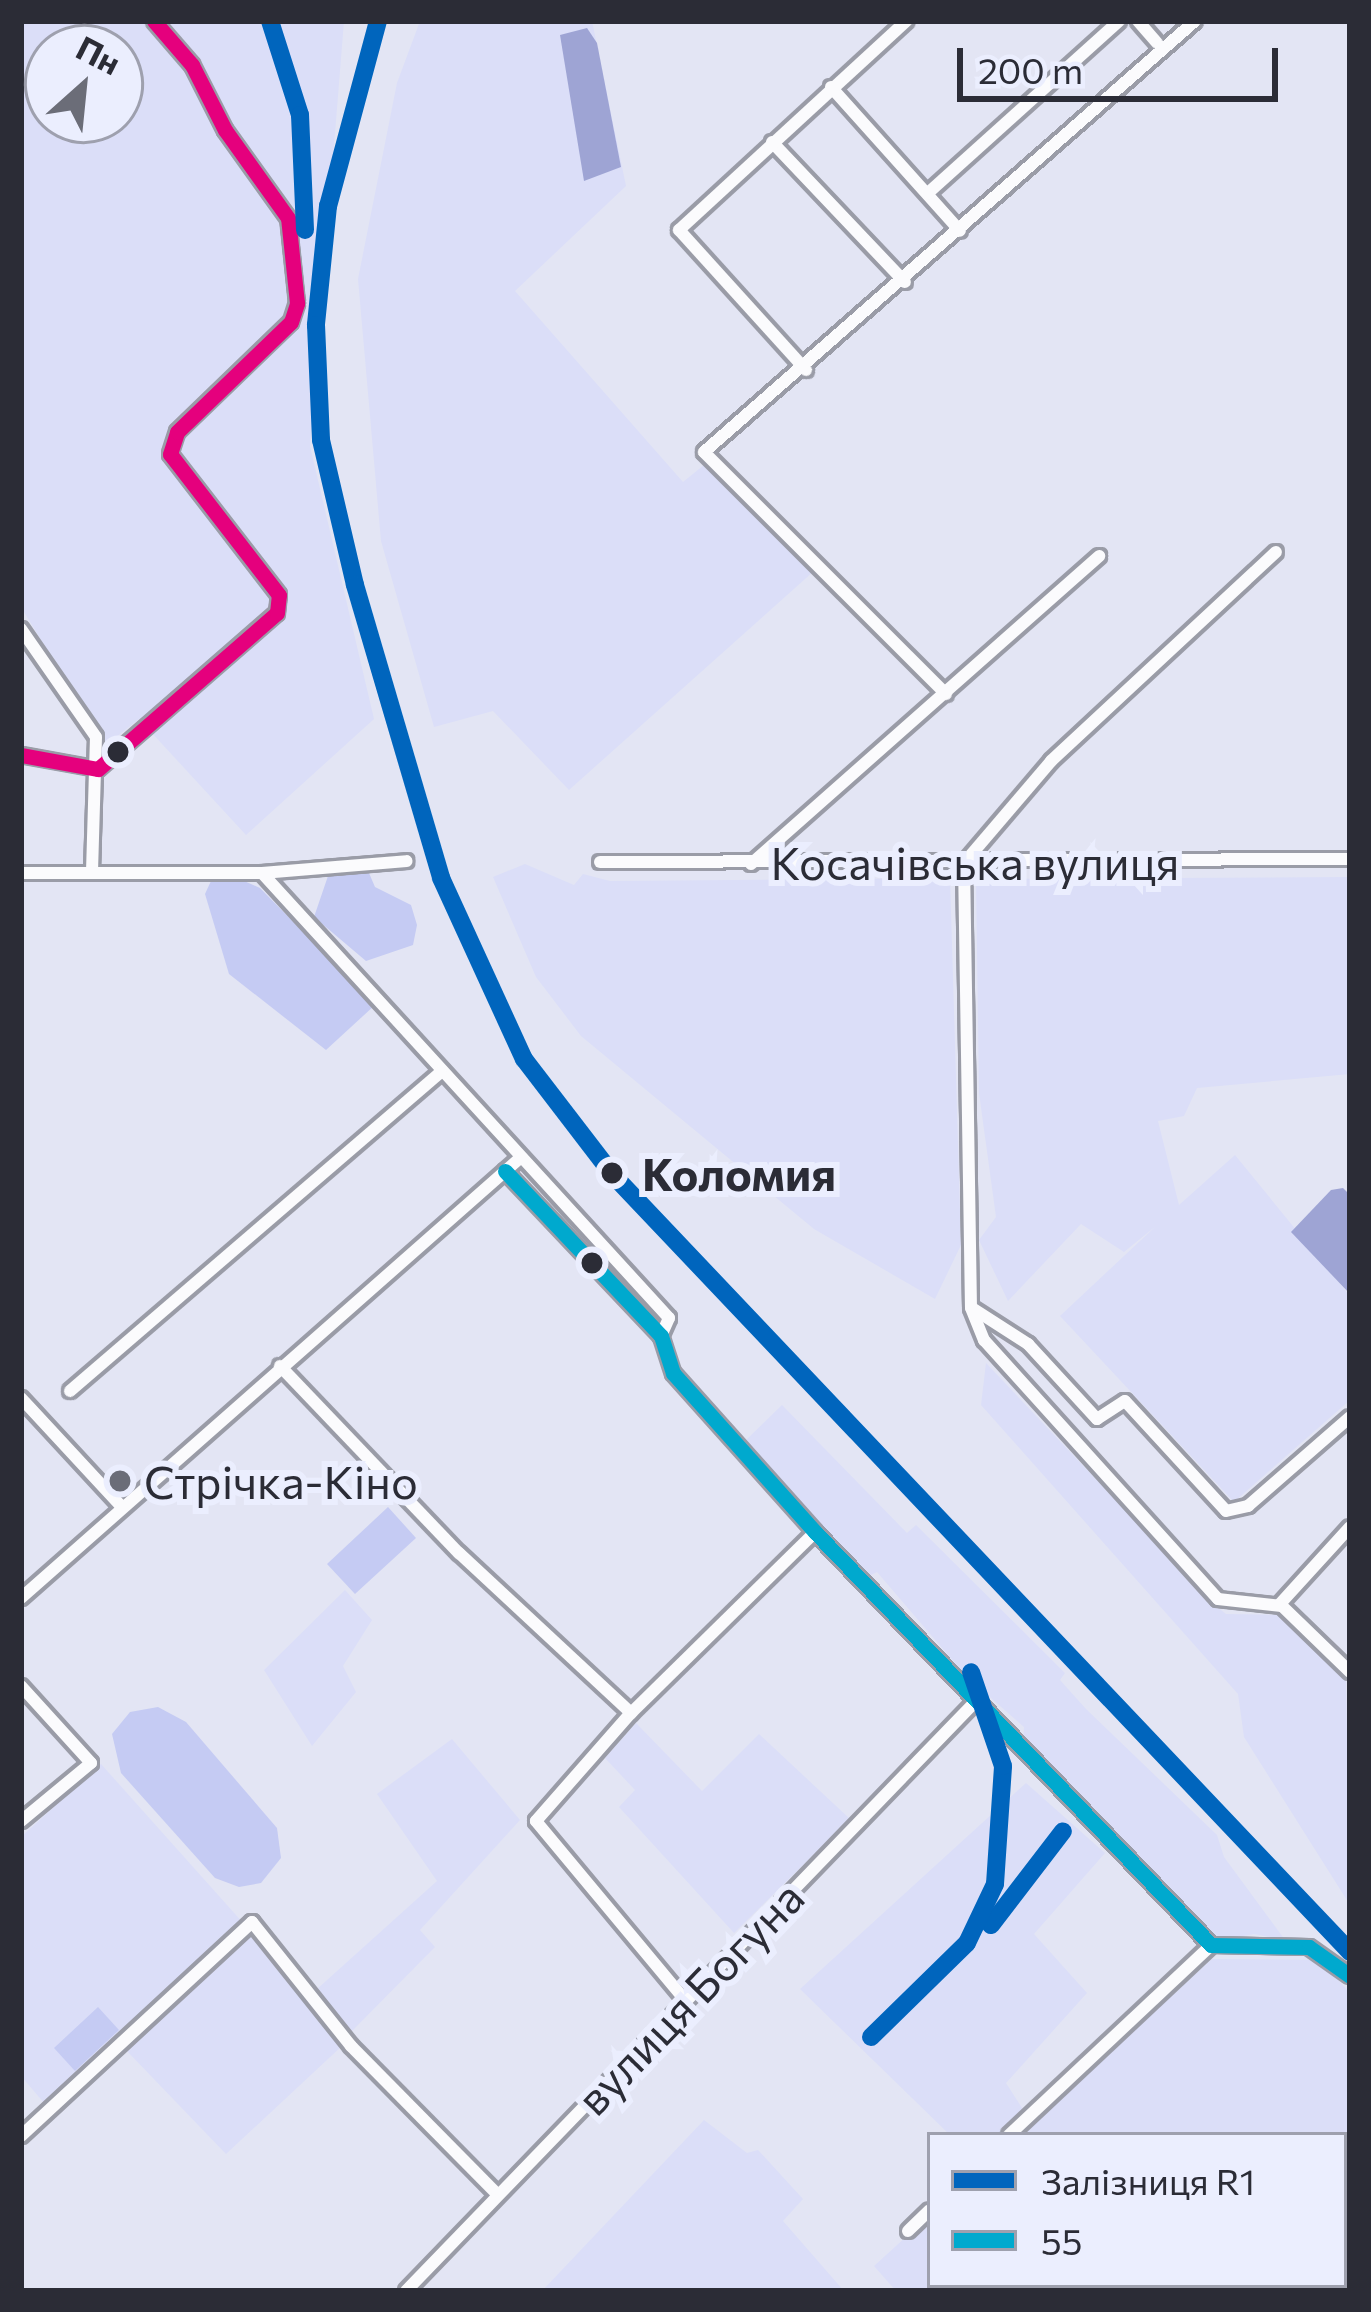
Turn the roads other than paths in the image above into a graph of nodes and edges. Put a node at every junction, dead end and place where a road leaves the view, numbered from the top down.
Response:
1 (154, 21) edge
2 (906, 21) edge
3 (1119, 21) edge
4 (1138, 21) edge
5 (1196, 21) edge
6 (1156, 44) dead end
7 (831, 88) junction
8 (772, 142) junction
9 (928, 193) junction
10 (960, 231) junction
11 (904, 282) junction
12 (806, 370) junction
13 (1276, 552) dead end
14 (1099, 556) dead end
15 (21, 629) edge
16 (946, 694) junction
17 (21, 755) edge
18 (98, 769) junction
19 (1350, 859) edge
20 (407, 861) dead end
21 (599, 862) dead end
22 (752, 863) junction
23 (964, 863) junction
24 (21, 872) edge
25 (92, 872) junction
26 (262, 873) junction
27 (441, 1072) junction
28 (520, 1158) junction
29 (505, 1171) junction
30 (971, 1308) junction
31 (662, 1336) junction
32 (280, 1366) junction
33 (70, 1391) dead end
34 (21, 1398) edge
35 (1350, 1417) edge
36 (121, 1506) junction
37 (1350, 1528) edge
38 (815, 1532) junction
39 (21, 1598) edge
40 (1279, 1605) junction
41 (1350, 1672) edge
42 (21, 1686) edge
43 (973, 1704) junction
44 (631, 1713) junction
45 (21, 1821) edge
46 (1211, 1945) junction
47 (1350, 1976) edge
48 (685, 2000) junction
49 (1013, 2132) edge
50 (21, 2136) edge
51 (498, 2195) junction
52 (927, 2213) edge
53 (908, 2231) dead end
54 (406, 2291) edge

1 - 18 street
2 - 7 street
3 - 9 street
4 - 6 street
5 - 10 street
7 - 8 street
7 - 9 street
8 - 11 street
8 - 12 street
9 - 10 street
10 - 11 street
11 - 12 street
12 - 16 street
13 - 23 street
14 - 16 street
15 - 18 street
16 - 22 street
17 - 18 street
18 - 25 street
19 - 23 street, Косачівська вулиця
20 - 26 street
21 - 22 street, Косачівська вулиця
22 - 23 street, Косачівська вулиця
23 - 30 street
24 - 25 street
25 - 26 street
26 - 27 street
27 - 28 street
27 - 33 street
28 - 29 street
28 - 31 street
29 - 31 street
29 - 32 street
30 - 35 street
30 - 40 street
31 - 38 street
32 - 36 street
32 - 44 street
34 - 36 street
36 - 39 street
37 - 40 street
38 - 43 street
38 - 44 street
40 - 41 street
42 - 45 street
43 - 46 street
43 - 48 street, вулиця Богуна
44 - 48 street
46 - 47 street
46 - 49 street
48 - 51 street, вулиця Богуна
50 - 51 street
51 - 54 street, вулиця Богуна
52 - 53 street

